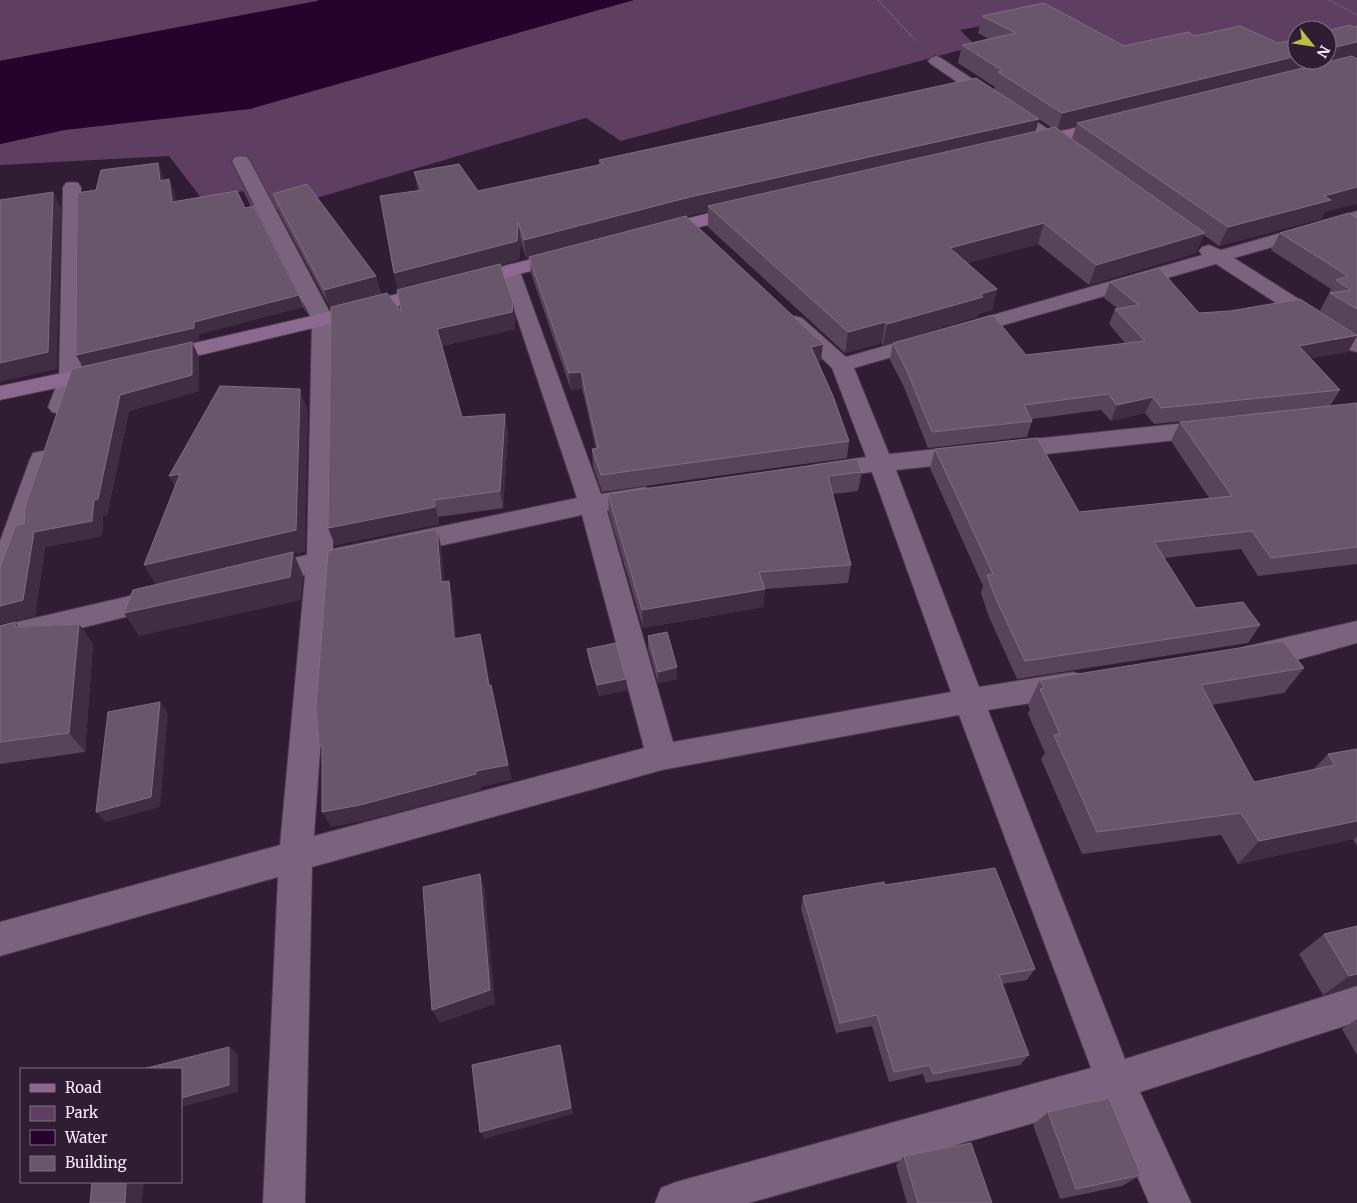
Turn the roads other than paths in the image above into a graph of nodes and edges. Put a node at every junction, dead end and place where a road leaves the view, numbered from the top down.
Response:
1 (936, 61) road end
2 (1130, 120) edge
3 (1053, 139) junction
4 (1015, 148) edge
5 (241, 161) dead end
6 (1084, 161) edge
7 (72, 187) dead end
8 (766, 206) edge
9 (1357, 217) edge
10 (690, 223) junction
11 (643, 236) edge
12 (1195, 241) edge
13 (712, 244) edge
14 (586, 250) edge
15 (1219, 258) junction
16 (511, 270) junction
17 (777, 304) edge
18 (323, 320) junction
19 (1357, 346) edge
20 (138, 363) edge
21 (842, 365) junction
22 (119, 368) edge
23 (70, 379) junction
24 (0, 393) edge
25 (1238, 425) edge
26 (881, 463) junction
27 (795, 475) edge
28 (670, 493) edge
29 (592, 504) junction
30 (320, 560) junction
31 (0, 578) edge
32 (242, 579) edge
33 (184, 593) edge
34 (1357, 632) edge
35 (0, 637) edge
36 (1222, 660) edge
37 (1096, 680) edge
38 (969, 701) junction
39 (662, 757) junction
40 (296, 856) junction
41 (0, 939) edge
42 (1357, 1004) edge
43 (1116, 1081) junction
44 (718, 1197) edge
45 (284, 1203) edge
46 (676, 1203) edge
47 (1170, 1203) edge

1 - 3 street
2 - 3 street
3 - 4 street
3 - 6 street
5 - 18 street
7 - 23 street
8 - 10 street
9 - 15 street
10 - 11 street
10 - 13 street
12 - 15 street
14 - 16 street
15 - 19 street
15 - 21 street
16 - 18 street
16 - 29 street
17 - 21 street
18 - 20 street
18 - 30 street
21 - 26 street
22 - 23 street
23 - 24 street
23 - 31 street
25 - 26 street
26 - 27 street
26 - 38 street
28 - 29 street
29 - 30 street
29 - 39 street
30 - 32 street
30 - 40 street
33 - 35 street
34 - 36 street
37 - 38 street
38 - 39 street
38 - 43 street
39 - 40 street
40 - 41 street
40 - 45 street
42 - 43 street
43 - 44 street
43 - 47 street
44 - 46 street

